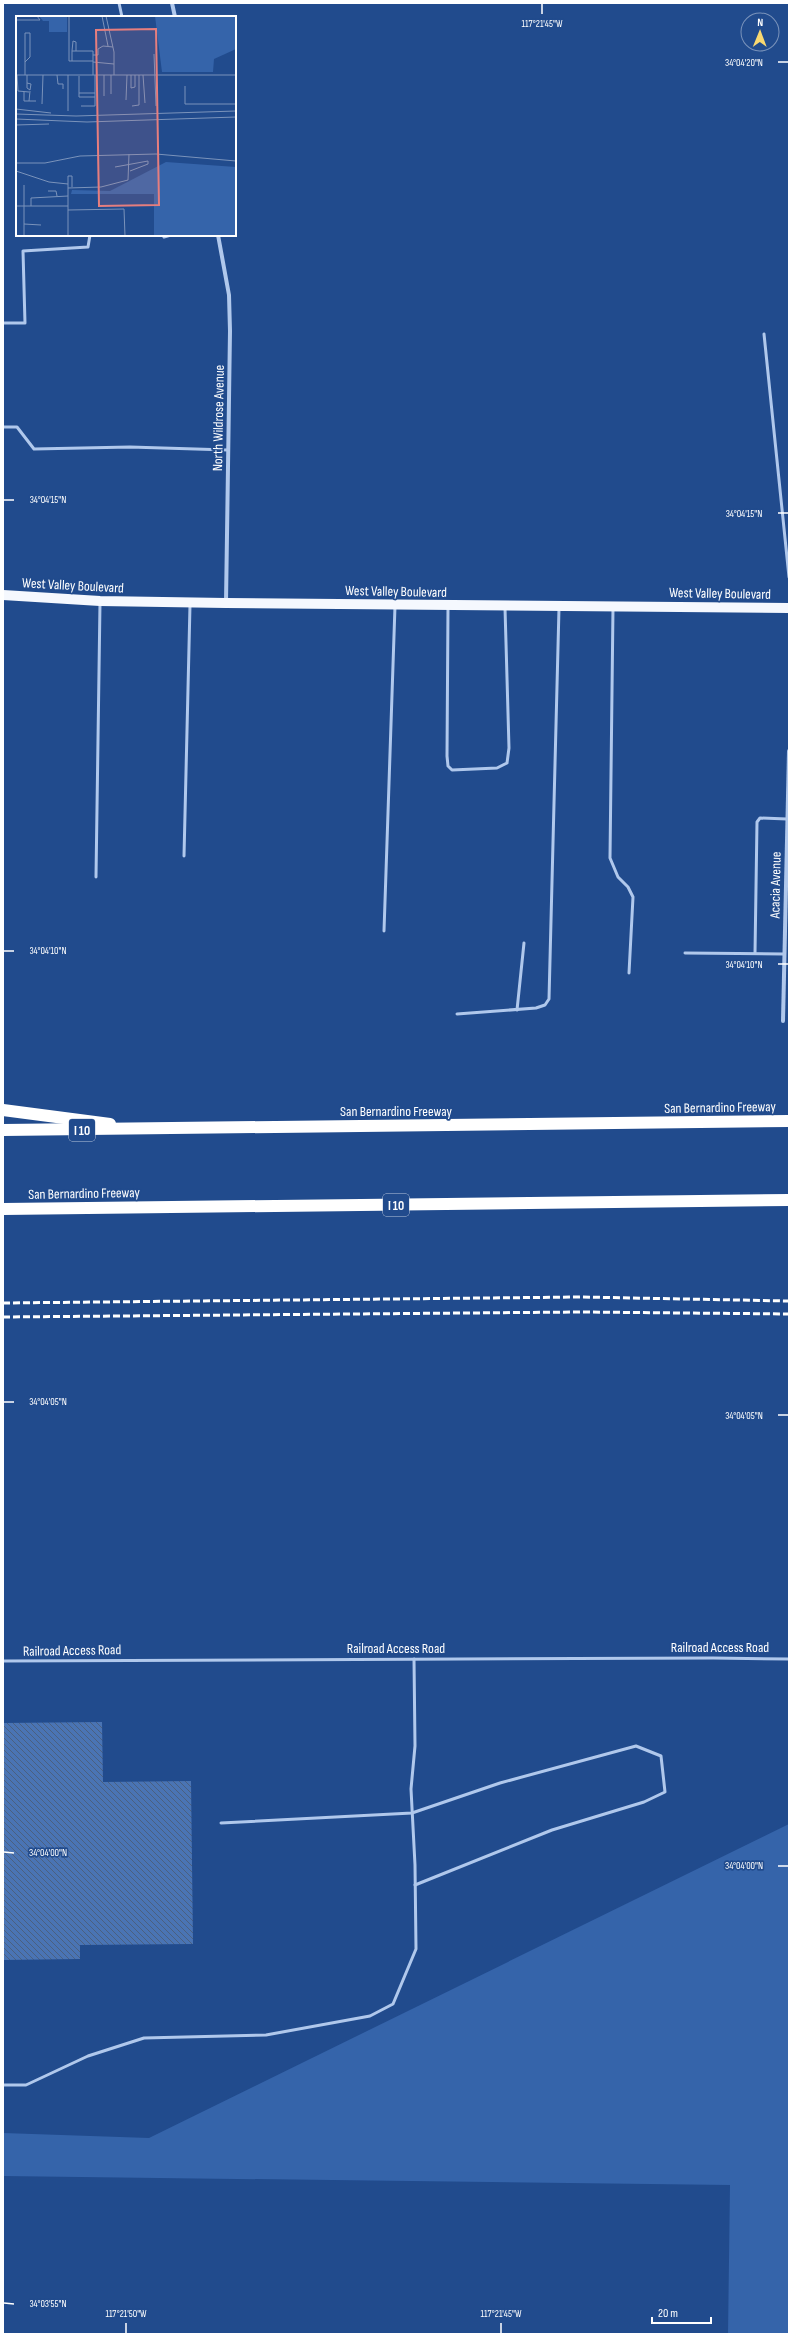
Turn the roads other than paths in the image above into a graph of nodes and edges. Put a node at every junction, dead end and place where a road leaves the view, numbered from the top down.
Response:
1 (119, 3) edge
2 (172, 3) edge
3 (122, 16) edge
4 (175, 16) edge
5 (90, 236) edge
6 (218, 236) edge
7 (3, 324) edge
8 (764, 334) dead end
9 (3, 427) edge
10 (228, 450) junction
11 (789, 577) edge
12 (3, 595) edge
13 (100, 601) junction
14 (190, 603) junction
15 (226, 603) junction
16 (395, 605) junction
17 (448, 605) junction
18 (505, 606) junction
19 (559, 606) junction
20 (613, 606) junction
21 (789, 608) edge
22 (789, 751) edge
23 (788, 819) junction
24 (184, 856) dead end
25 (96, 877) dead end
26 (384, 931) dead end
27 (524, 943) dead end
28 (685, 953) dead end
29 (755, 954) junction
30 (784, 954) junction
31 (629, 973) dead end
32 (518, 1010) junction
33 (457, 1014) dead end
34 (783, 1020) dead end
35 (3, 1110) edge
36 (789, 1121) edge
37 (3, 1130) edge
38 (161, 1130) junction
39 (789, 1200) edge
40 (3, 1209) edge
41 (414, 1659) junction
42 (789, 1659) edge
43 (3, 1661) edge
44 (412, 1813) junction
45 (221, 1823) dead end
46 (416, 1885) junction
47 (3, 2085) edge

1 - 3 lane
2 - 4 street
5 - 7 lane
6 - 10 street, North Wildrose Avenue
8 - 11 lane
9 - 10 lane
10 - 15 street, North Wildrose Avenue
12 - 13 main road, West Valley Boulevard
13 - 14 main road, West Valley Boulevard
13 - 25 lane
14 - 15 main road, West Valley Boulevard
14 - 24 lane
15 - 16 main road, West Valley Boulevard
16 - 17 main road, West Valley Boulevard
16 - 26 lane
17 - 18 main road, West Valley Boulevard
17 - 18 lane
18 - 19 main road, West Valley Boulevard
19 - 20 main road, West Valley Boulevard
19 - 32 lane
20 - 21 main road, West Valley Boulevard
20 - 31 lane
22 - 23 street, Acacia Avenue
23 - 29 lane
23 - 30 street, Acacia Avenue
27 - 32 lane
28 - 29 lane
29 - 30 lane
30 - 34 street, Acacia Avenue
32 - 33 lane
35 - 38 highway
36 - 38 highway, San Bernardino Freeway / I 10
37 - 38 highway, San Bernardino Freeway / I 10
39 - 40 highway, San Bernardino Freeway / I 10
41 - 42 lane, Railroad Access Road
41 - 43 lane, Railroad Access Road
41 - 44 lane
44 - 45 lane
44 - 46 lane
44 - 46 lane
46 - 47 lane

